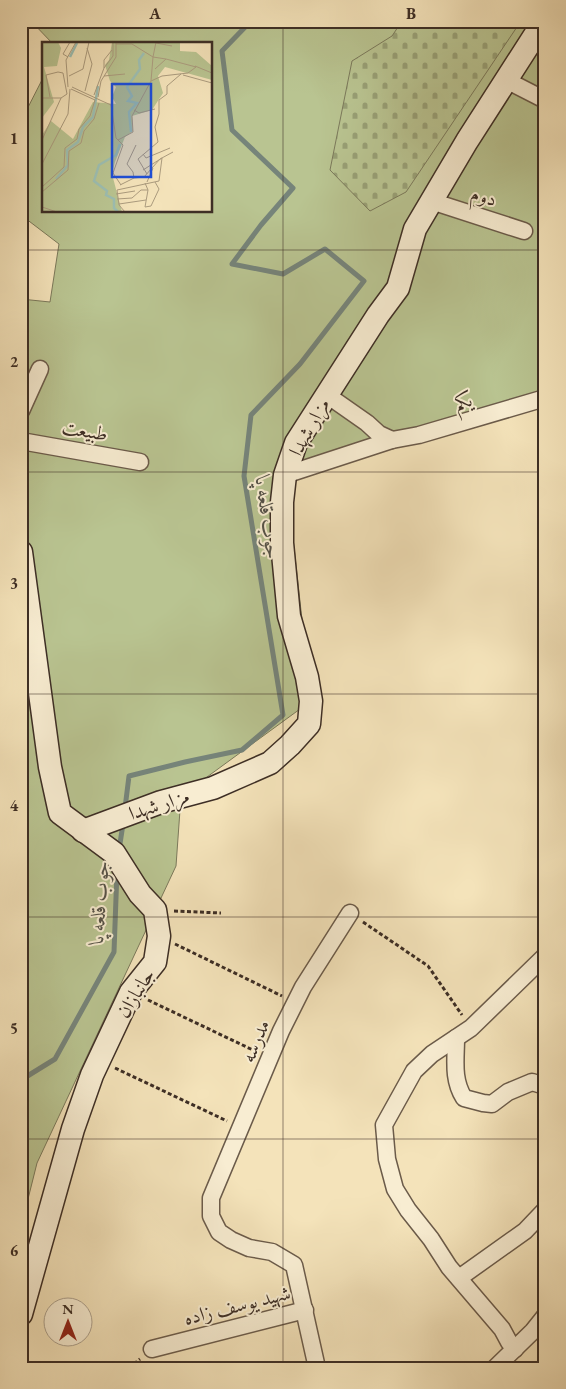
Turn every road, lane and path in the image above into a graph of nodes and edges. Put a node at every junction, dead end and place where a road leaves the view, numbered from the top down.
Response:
1 (544, 22) edge
2 (506, 80) junction
3 (545, 100) edge
4 (431, 201) junction
5 (524, 230) dead end
6 (40, 369) dead end
7 (327, 396) junction
8 (545, 398) edge
9 (21, 411) edge
10 (21, 440) edge
11 (392, 440) junction
12 (140, 462) dead end
13 (286, 475) junction
14 (21, 552) edge
15 (83, 831) junction
16 (156, 910) junction
17 (350, 913) joint
18 (221, 914) dead end
19 (159, 936) junction
20 (545, 956) edge
21 (132, 992) junction
22 (295, 1002) junction
23 (471, 1028) junction
24 (456, 1038) junction
25 (270, 1058) junction
26 (99, 1060) junction
27 (545, 1086) edge
28 (241, 1128) junction
29 (545, 1210) edge
30 (459, 1278) junction
31 (305, 1310) junction
32 (21, 1314) edge
33 (545, 1316) edge
34 (152, 1348) dead end
35 (515, 1349) junction
36 (318, 1368) edge
37 (496, 1368) edge

1 - 2 street, مزار شهدا
2 - 3 street
2 - 4 street, مزار شهدا
4 - 5 street, دوم
4 - 7 street, مزار شهدا
6 - 9 street
7 - 11 street
7 - 13 street, مزار شهدا
8 - 11 street, یکم
10 - 12 street, طبیعت
11 - 13 street, یکم
13 - 15 street, مزار شهدا
14 - 15 street
15 - 16 street
16 - 18 path
16 - 19 street, جانبازان
17 - 22 street, مدرسه
17 - 23 path
19 - 21 street, جانبازان
19 - 22 path
20 - 23 street
21 - 25 path
21 - 26 street, جانبازان
22 - 25 street, مدرسه
23 - 24 street
24 - 27 street
24 - 30 street
25 - 28 street, مدرسه
26 - 28 path
26 - 32 street, جانبازان
28 - 31 street, مدرسه
29 - 30 street
30 - 35 street
31 - 34 street, شهید یوسف زاده
31 - 36 street, شهید یوسف زاده
33 - 35 street
35 - 37 street

